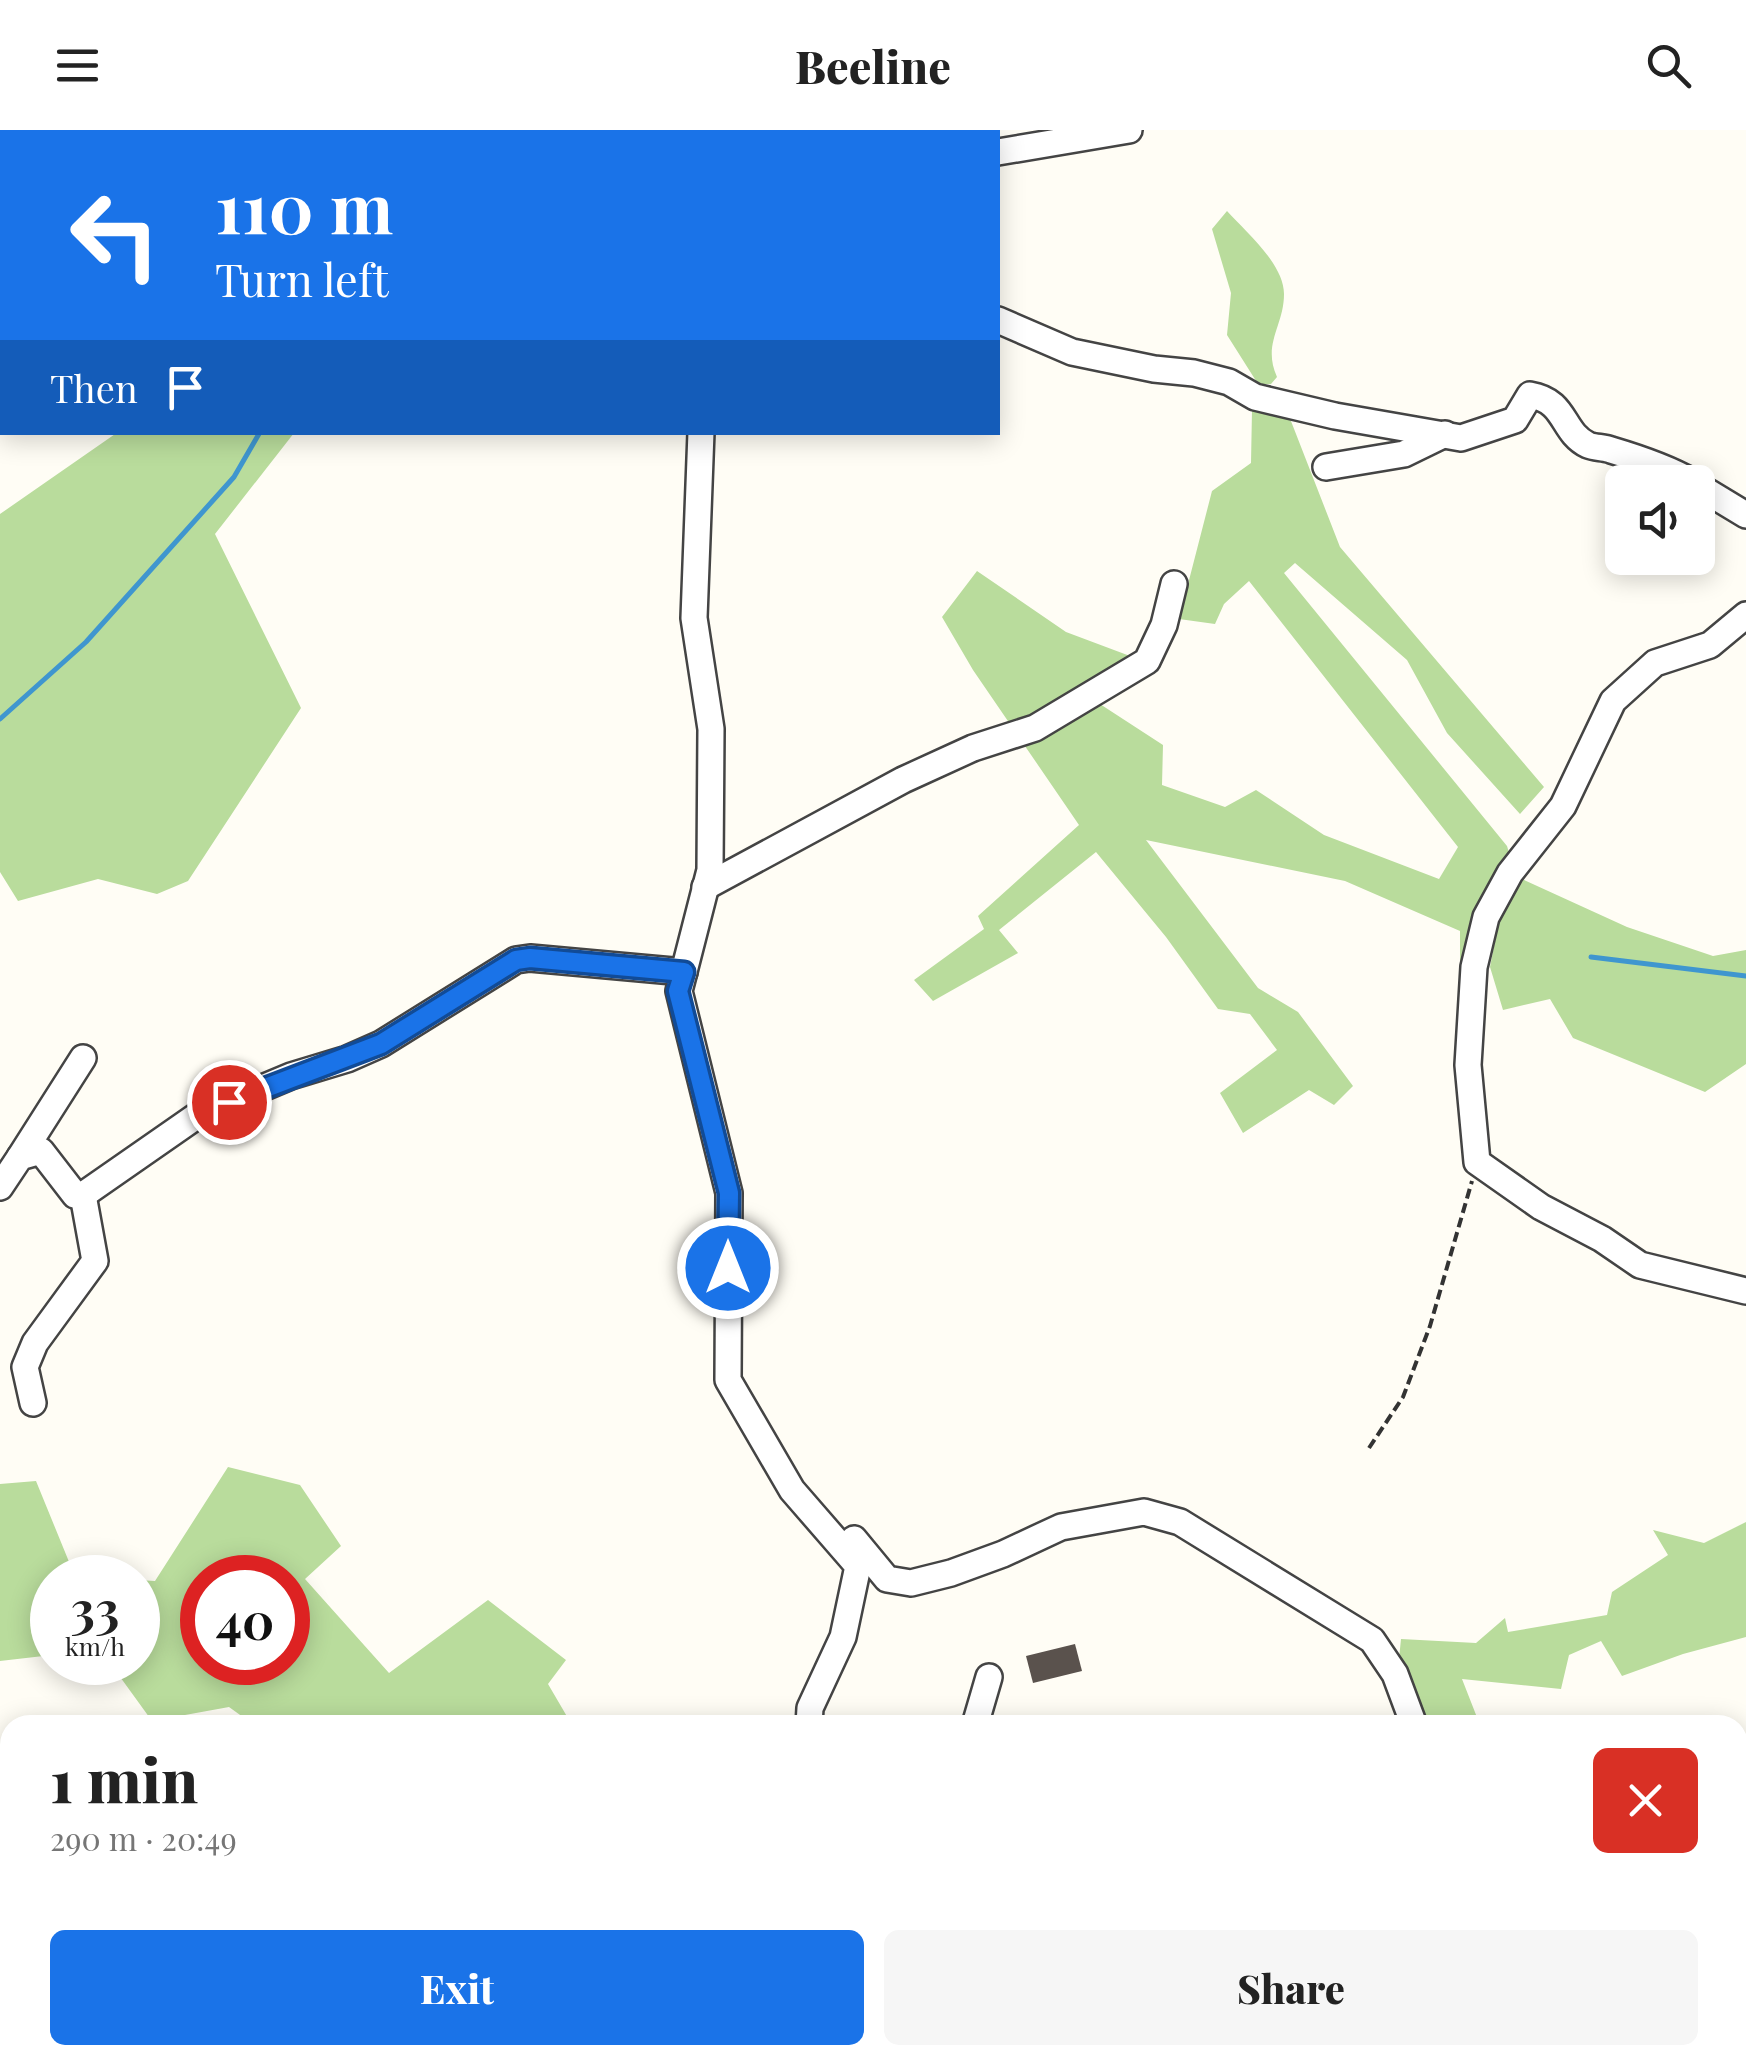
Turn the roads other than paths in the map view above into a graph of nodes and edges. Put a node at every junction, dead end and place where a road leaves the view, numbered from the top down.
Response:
1 (1129, 130) edge
2 (1000, 152) edge
3 (1000, 321) edge
4 (1445, 434) junction
5 (701, 435) edge
6 (1649, 465) edge
7 (1326, 467) dead end
8 (1715, 496) edge
9 (1746, 515) edge
10 (1174, 584) dead end
11 (1746, 615) edge
12 (705, 887) junction
13 (684, 972) junction
14 (83, 1058) dead end
15 (20, 1156) junction
16 (0, 1187) edge
17 (83, 1195) junction
18 (1746, 1291) edge
19 (33, 1403) dead end
20 (802, 1502) junction
21 (989, 1678) dead end
22 (810, 1715) edge
23 (978, 1715) edge
24 (1410, 1715) edge

1 - 2 street
3 - 4 street
4 - 6 street
4 - 7 street
5 - 12 street
8 - 9 street
10 - 12 street
11 - 18 street
12 - 13 street
13 - 17 street
13 - 20 street
14 - 15 street
15 - 16 street
15 - 17 street
17 - 19 street
20 - 22 street
20 - 24 street
21 - 23 street

